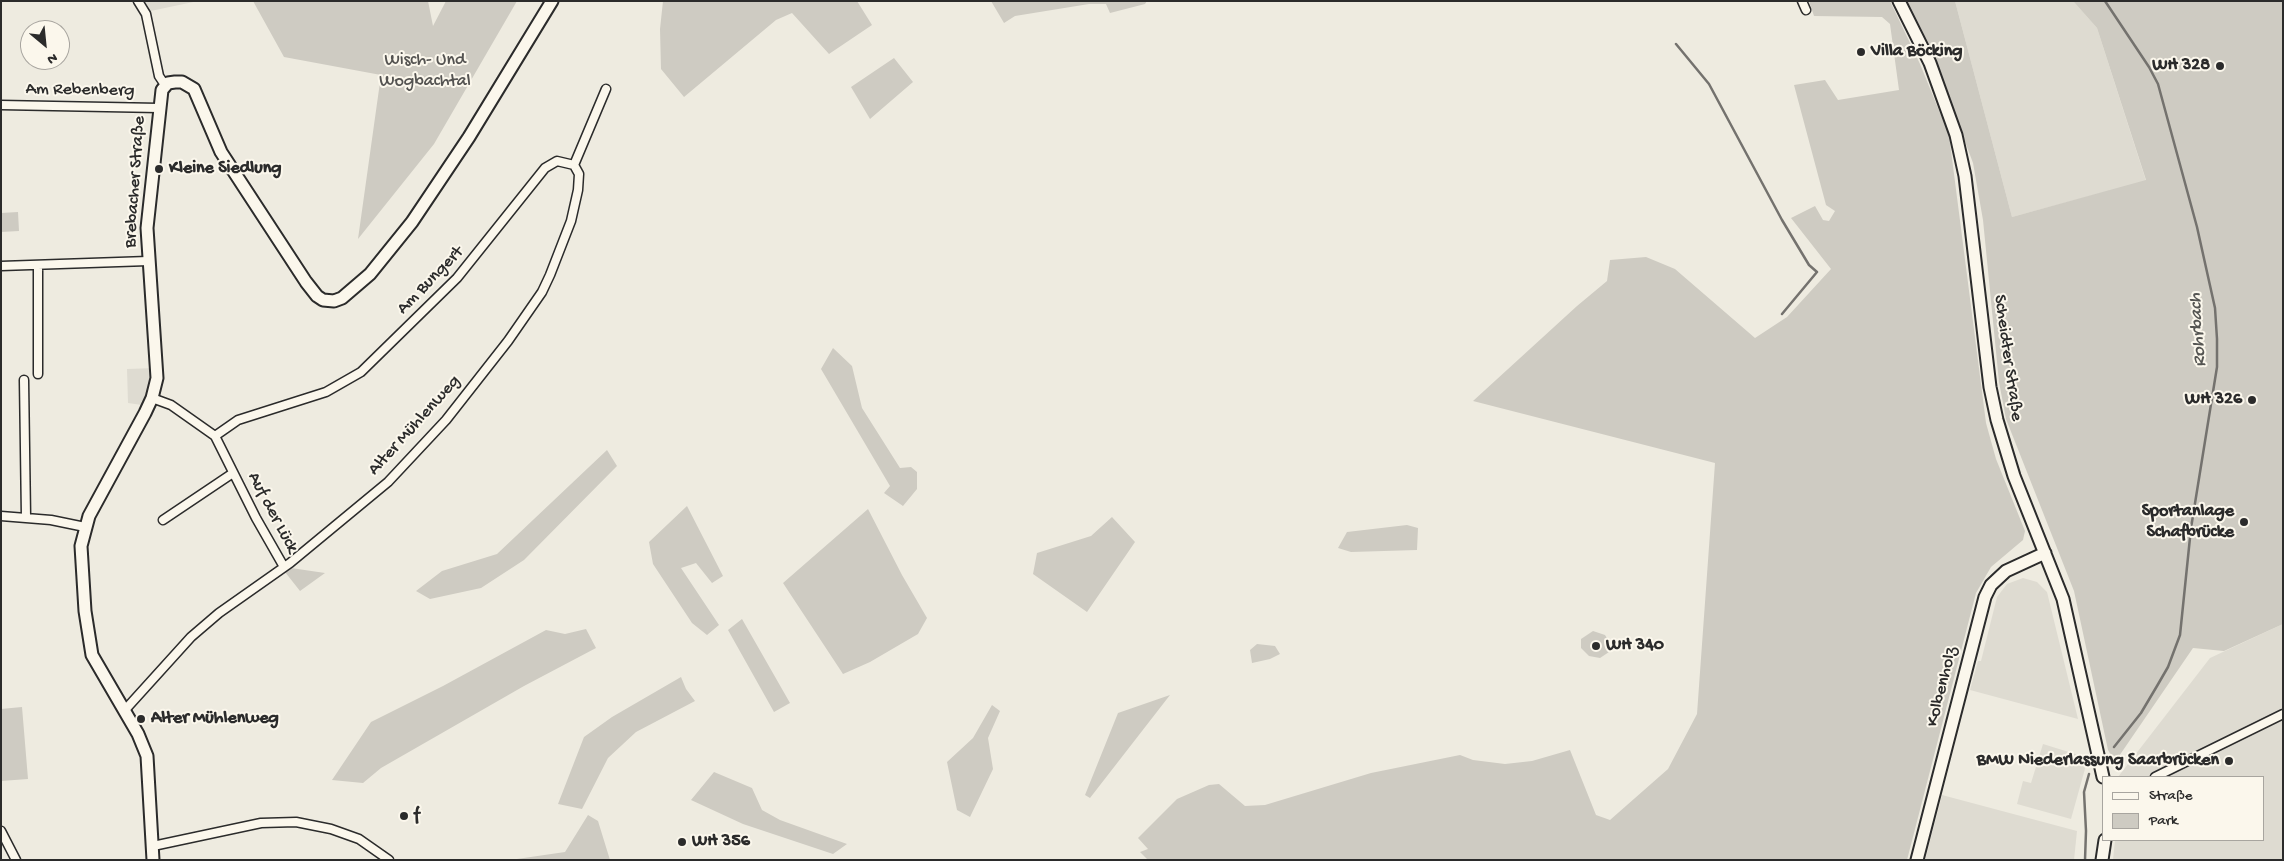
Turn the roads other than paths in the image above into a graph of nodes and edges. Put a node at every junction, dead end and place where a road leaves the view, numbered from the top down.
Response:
1 (138, 1) edge
2 (552, 1) edge
3 (1802, 1) edge
4 (1899, 1) edge
5 (1806, 10) dead end
6 (165, 86) junction
7 (606, 89) dead end
8 (1, 105) edge
9 (159, 108) junction
10 (574, 164) junction
11 (148, 261) junction
12 (1, 266) edge
13 (38, 266) junction
14 (38, 374) dead end
15 (24, 380) dead end
16 (152, 398) junction
17 (216, 436) junction
18 (234, 473) junction
19 (1, 516) edge
20 (26, 518) junction
21 (163, 520) dead end
22 (85, 527) junction
23 (2045, 553) junction
24 (284, 567) junction
25 (124, 711) junction
26 (2283, 714) edge
27 (2103, 776) edge
28 (2157, 776) edge
29 (1, 831) edge
30 (2105, 841) edge
31 (153, 846) junction
32 (16, 860) edge
33 (153, 860) edge
34 (389, 860) edge
35 (1917, 860) edge
36 (2102, 860) edge

1 - 6 street
2 - 6 street
3 - 5 street
4 - 23 street, Scheidter Straße
6 - 9 street, Brebacher Straße
7 - 10 street
8 - 9 street, Am Rebenberg
9 - 11 street, Brebacher Straße
10 - 17 street, Am Bungert
10 - 24 street, Alter Mühlenweg
11 - 13 street
11 - 16 street, Brebacher Straße
12 - 13 street
13 - 14 street
15 - 20 street
16 - 17 street, Auf der Lück
16 - 22 street, Brebacher Straße
17 - 18 street, Auf der Lück
18 - 21 street, Auf der Lück
18 - 24 street, Auf der Lück
19 - 20 street
20 - 22 street
22 - 25 street, Brebacher Straße
23 - 27 street, Scheidter Straße
23 - 35 street, Kolbenholz
24 - 25 street, Alter Mühlenweg
25 - 31 street, Brebacher Straße
26 - 28 street
29 - 32 street
30 - 36 street
31 - 33 street, Brebacher Straße
31 - 34 street

